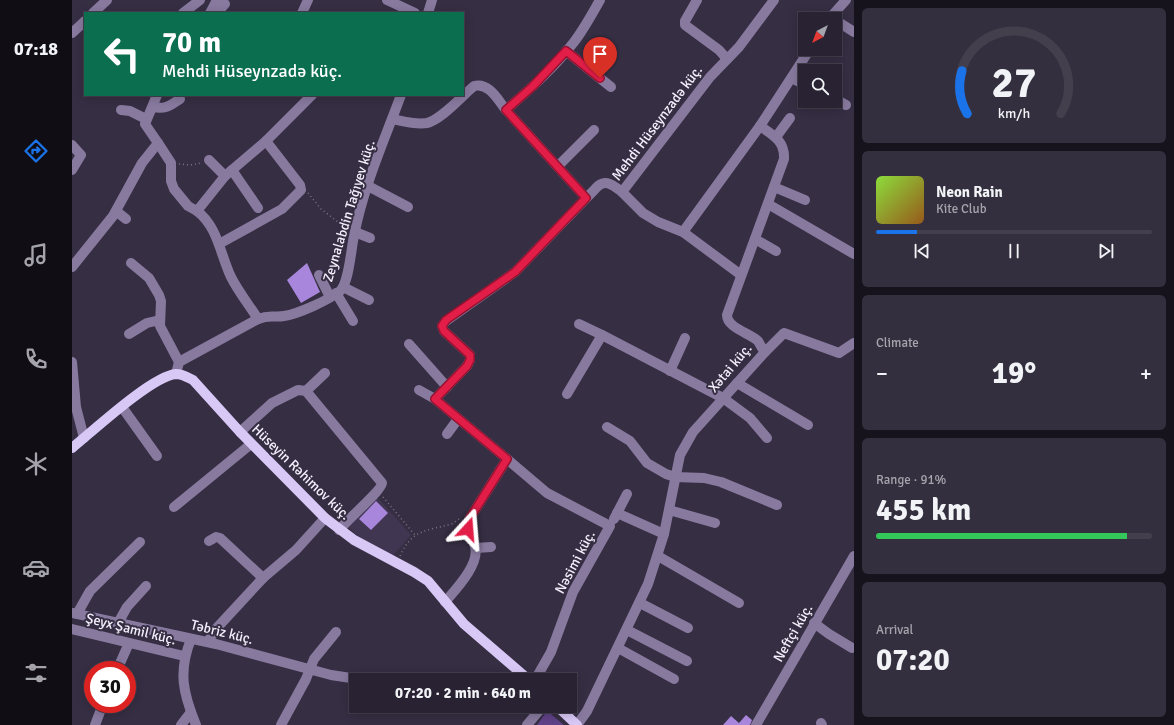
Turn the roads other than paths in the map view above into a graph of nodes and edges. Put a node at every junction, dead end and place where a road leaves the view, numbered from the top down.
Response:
1 (107, 0) edge
2 (200, 0) edge
3 (308, 0) edge
4 (387, 0) edge
5 (432, 0) edge
6 (600, 0) edge
7 (697, 0) edge
8 (774, 0) edge
9 (846, 0) edge
10 (221, 2) edge
11 (94, 12) edge
12 (184, 12) edge
13 (211, 12) edge
14 (217, 12) edge
15 (302, 12) edge
16 (413, 12) edge
17 (428, 12) edge
18 (837, 12) edge
19 (84, 22) edge
20 (842, 25) edge
21 (854, 32) edge
22 (72, 33) edge
23 (566, 51) junction
24 (806, 56) edge
25 (727, 59) junction
26 (792, 78) junction
27 (798, 81) edge
28 (611, 87) dead end
29 (464, 95) edge
30 (157, 96) edge
31 (311, 96) edge
32 (401, 96) edge
33 (463, 96) edge
34 (180, 99) dead end
35 (842, 103) edge
36 (846, 105) dead end
37 (153, 107) junction
38 (121, 110) dead end
39 (506, 110) junction
40 (790, 118) dead end
41 (392, 119) junction
42 (146, 120) junction
43 (760, 126) junction
44 (594, 130) dead end
45 (776, 137) junction
46 (266, 141) junction
47 (158, 143) junction
48 (72, 145) edge
49 (209, 160) road end
50 (558, 166) junction
51 (72, 170) edge
52 (228, 173) junction
53 (368, 186) junction
54 (774, 187) junction
55 (622, 192) junction
56 (586, 198) junction
57 (805, 200) dead end
58 (768, 204) junction
59 (408, 207) dead end
60 (258, 208) dead end
61 (116, 211) junction
62 (197, 211) junction
63 (126, 219) dead end
64 (355, 232) junction
65 (683, 232) junction
66 (370, 238) dead end
67 (755, 239) junction
68 (219, 244) junction
69 (776, 251) dead end
70 (854, 254) edge
71 (131, 263) dead end
72 (72, 267) edge
73 (319, 275) dead end
74 (742, 275) junction
75 (337, 292) junction
76 (369, 300) dead end
77 (258, 319) junction
78 (160, 320) junction
79 (353, 321) dead end
80 (579, 324) dead end
81 (129, 334) dead end
82 (602, 335) junction
83 (685, 338) dead end
84 (854, 343) edge
85 (409, 344) dead end
86 (765, 352) junction
87 (72, 362) edge
88 (179, 362) junction
89 (670, 371) junction
90 (325, 373) dead end
91 (176, 374) junction
92 (738, 383) junction
93 (447, 387) junction
94 (419, 390) dead end
95 (306, 391) junction
96 (567, 394) dead end
97 (723, 398) junction
98 (435, 399) junction
99 (122, 408) junction
100 (458, 419) junction
101 (808, 425) dead end
102 (607, 427) dead end
103 (240, 432) junction
104 (447, 434) dead end
105 (84, 438) junction
106 (767, 438) dead end
107 (251, 444) junction
108 (72, 448) edge
109 (157, 456) dead end
110 (507, 459) junction
111 (675, 477) junction
112 (627, 494) dead end
113 (777, 505) dead end
114 (174, 507) dead end
115 (669, 510) junction
116 (617, 513) junction
117 (325, 518) junction
118 (715, 523) dead end
119 (610, 526) junction
120 (339, 530) junction
121 (664, 534) junction
122 (209, 541) dead end
123 (140, 542) dead end
124 (492, 546) dead end
125 (476, 548) junction
126 (658, 556) junction
127 (854, 556) edge
128 (263, 578) junction
129 (146, 586) dead end
130 (445, 602) junction
131 (640, 603) junction
132 (739, 603) dead end
133 (75, 613) edge
134 (118, 623) junction
135 (814, 623) junction
136 (688, 628) dead end
137 (72, 629) edge
138 (627, 630) junction
139 (336, 632) dead end
140 (190, 639) junction
141 (208, 642) junction
142 (129, 643) junction
143 (618, 648) junction
144 (852, 648) dead end
145 (184, 656) junction
146 (122, 661) edge
147 (687, 661) dead end
148 (310, 669) junction
149 (521, 673) edge
150 (539, 673) edge
151 (349, 677) edge
152 (674, 679) dead end
153 (191, 712) junction
154 (100, 713) edge
155 (537, 713) edge
156 (564, 713) edge
157 (95, 725) edge
158 (181, 725) edge
159 (196, 725) edge
160 (281, 725) edge
161 (527, 725) edge
162 (577, 725) edge
163 (756, 725) edge

1 - 11 street
2 - 12 street
3 - 15 street
4 - 16 street
5 - 17 street
6 - 23 street
7 - 25 street
8 - 25 street, Mehdi Hüseynzadə küç.
9 - 18 street
10 - 13 street
10 - 14 street
19 - 22 street
20 - 21 street
23 - 28 street
23 - 39 street
24 - 26 street
25 - 55 street, Mehdi Hüseynzadə küç.
26 - 27 street
26 - 43 street
29 - 39 street
30 - 37 street
31 - 46 street
32 - 41 street, Zeynalabdin Tağıyev küç.
33 - 41 street
34 - 37 street
35 - 36 street
37 - 42 street
38 - 42 street
39 - 50 street
40 - 45 street
41 - 53 street, Zeynalabdin Tağıyev küç.
42 - 47 street
43 - 45 street, Xətai küç.
43 - 65 street
44 - 50 street
45 - 54 street, Xətai küç.
46 - 52 street
46 - 68 street
47 - 61 street
47 - 62 street
48 - 51 street
49 - 52 street
50 - 56 street
52 - 60 street
52 - 62 street
53 - 59 street
53 - 64 street, Zeynalabdin Tağıyev küç.
54 - 57 street
54 - 58 street, Xətai küç.
55 - 56 street, Mehdi Hüseynzadə küç.
55 - 65 street
56 - 93 street, Mehdi Hüseynzadə küç.
58 - 67 street, Xətai küç.
58 - 70 street
61 - 63 street
61 - 72 street
62 - 68 street
64 - 66 street
64 - 75 street, Zeynalabdin Tağıyev küç.
65 - 74 street
67 - 69 street
67 - 74 street, Xətai küç.
68 - 77 street
71 - 78 street
73 - 75 street
74 - 86 street, Xətai küç.
75 - 76 street
75 - 77 street, Zeynalabdin Tağıyev küç.
75 - 79 street
77 - 88 street, Zeynalabdin Tağıyev küç.
78 - 81 street
78 - 88 street
80 - 82 street
82 - 89 street
82 - 96 street
83 - 89 street
84 - 86 street
85 - 93 street
86 - 92 street, Xətai küç.
87 - 105 street
88 - 91 street
89 - 97 street
90 - 95 street
91 - 99 main road
91 - 103 main road, Hüseyin Rəhimov küç.
92 - 97 street, Xətai küç.
92 - 101 street
93 - 98 street, Mehdi Hüseynzadə küç.
94 - 98 street
95 - 103 street
95 - 120 street
97 - 106 street
97 - 111 street, Xətai küç.
98 - 100 street
99 - 105 main road
99 - 109 street
100 - 104 street
100 - 110 street
102 - 111 street
103 - 107 main road, Hüseyin Rəhimov küç.
105 - 108 main road
107 - 114 street
107 - 117 main road, Hüseyin Rəhimov küç.
110 - 119 street, Nəsimi küç.
110 - 125 street
111 - 113 street
111 - 115 street, Xətai küç.
112 - 116 street
115 - 118 street
115 - 121 street, Xətai küç.
116 - 119 street
116 - 121 street
117 - 120 main road, Hüseyin Rəhimov küç.
117 - 128 street
119 - 150 street, Nəsimi küç.
120 - 130 main road, Hüseyin Rəhimov küç.
121 - 126 street, Xətai küç.
122 - 128 street
123 - 133 street
124 - 125 street
125 - 130 street
126 - 131 street, Xətai küç.
126 - 132 street
127 - 135 street, Neftçi küç.
128 - 141 street
129 - 134 street
130 - 149 main road, Hüseyin Rəhimov küç.
131 - 136 street
131 - 138 street, Xətai küç.
133 - 134 street, Təbriz küç.
134 - 140 street, Təbriz küç.
135 - 144 street
135 - 163 street, Neftçi küç.
137 - 142 street, Şeyx Şamil küç.
138 - 143 street, Xətai küç.
138 - 147 street
139 - 148 street
140 - 141 street, Təbriz küç.
140 - 145 street
141 - 148 street, Təbriz küç.
142 - 145 street, Şeyx Şamil küç.
142 - 146 street
143 - 152 street
143 - 162 street, Xətai küç.
145 - 153 street
148 - 151 street, Təbriz küç.
148 - 160 street
153 - 158 street
153 - 159 street
154 - 157 street
155 - 161 street
156 - 162 main road

